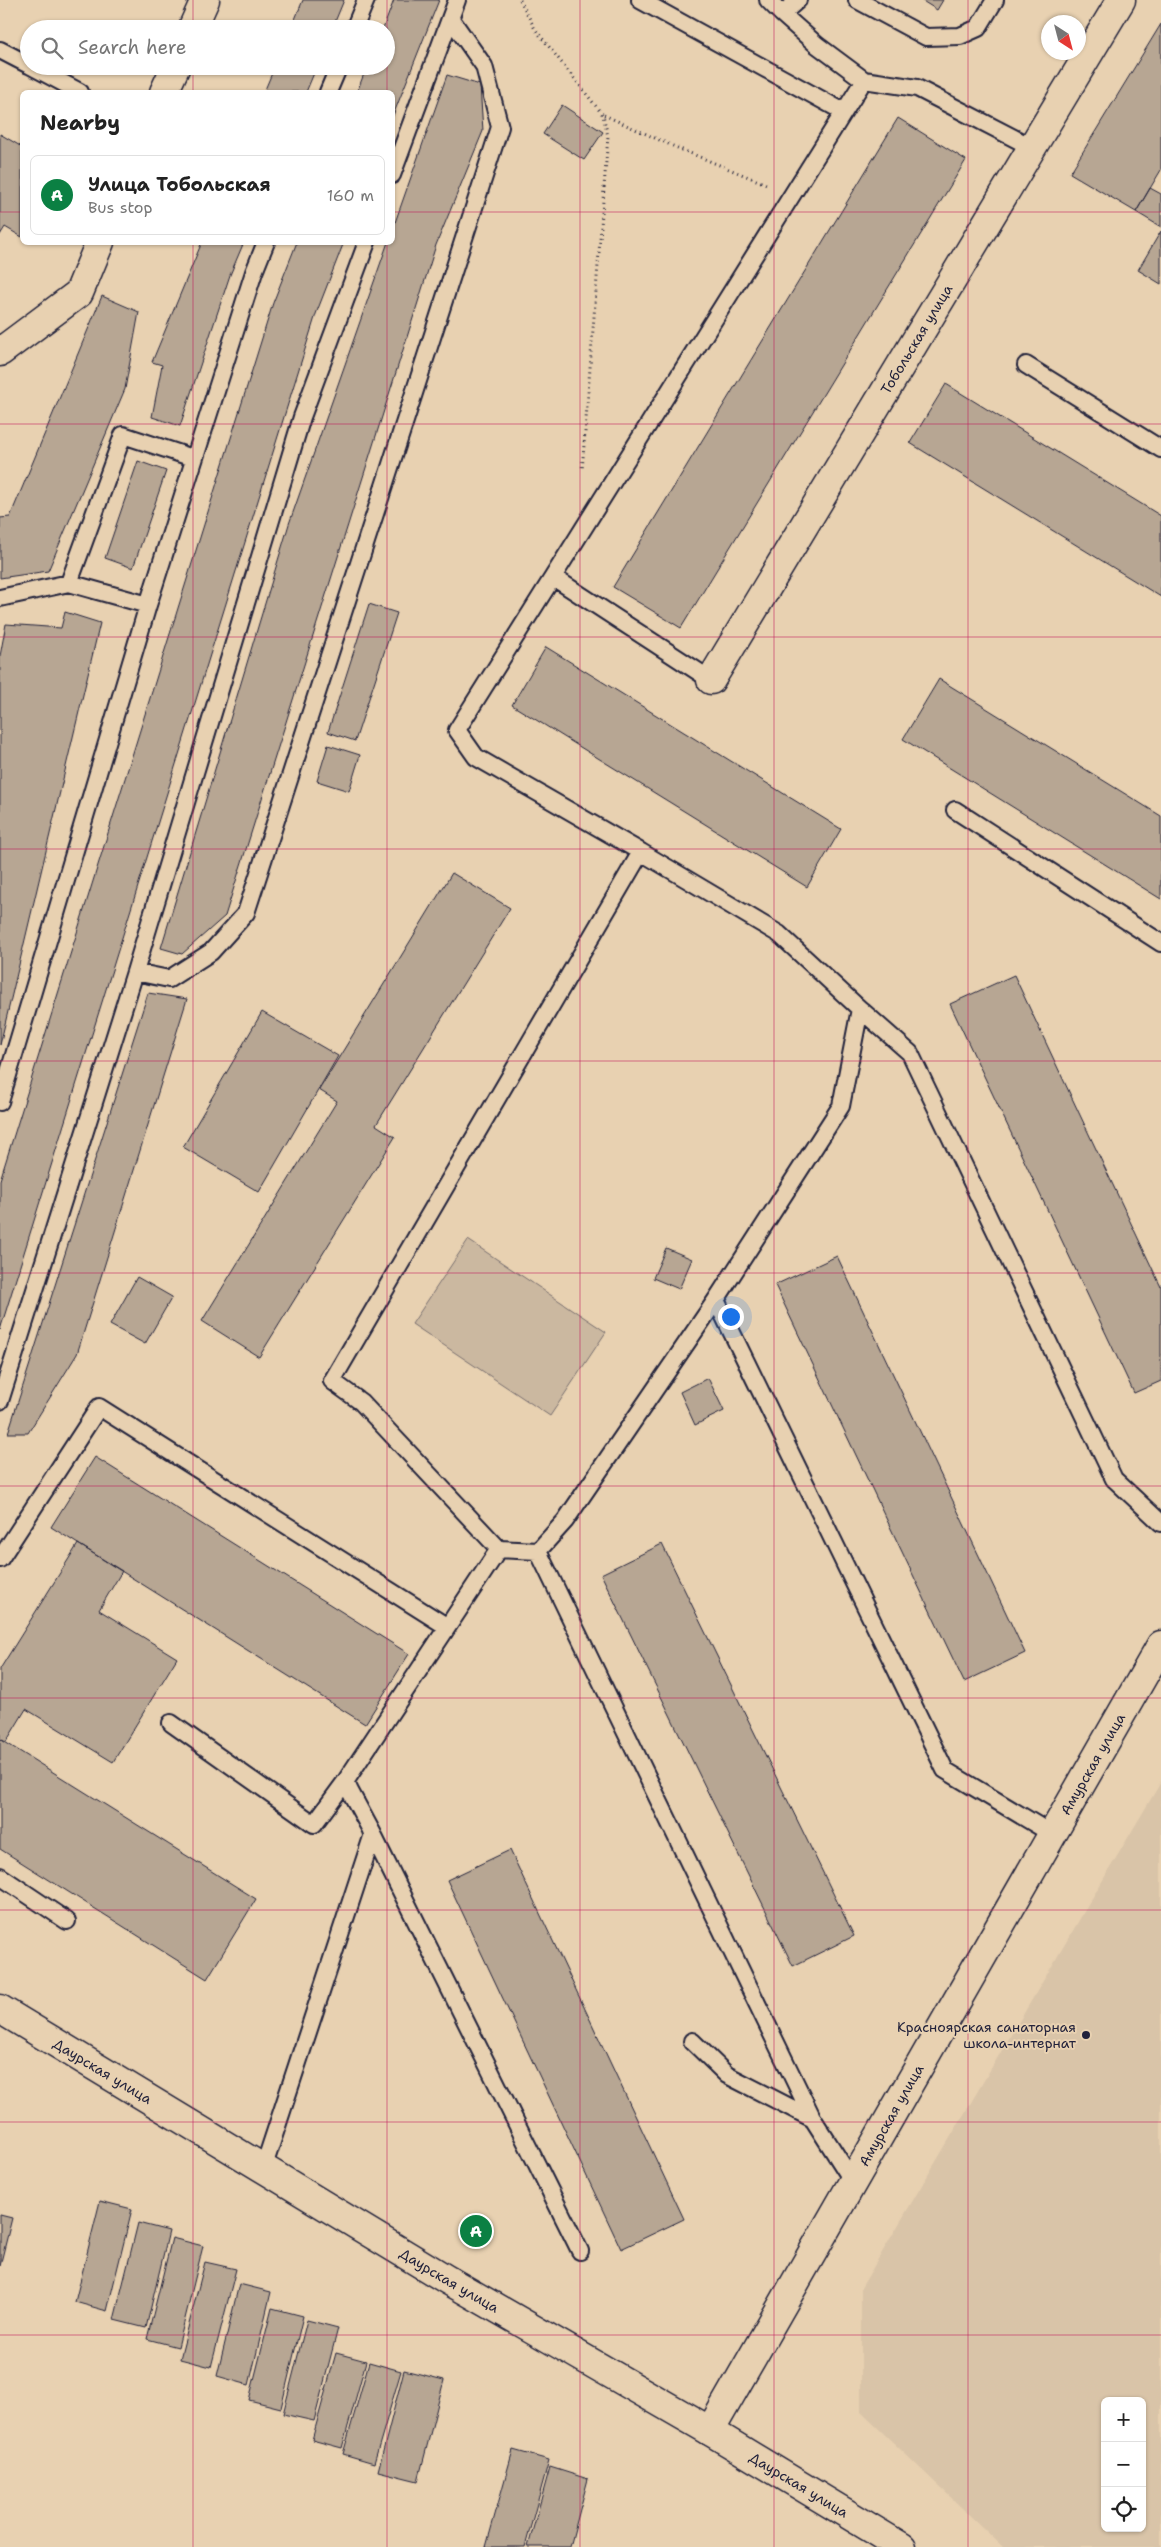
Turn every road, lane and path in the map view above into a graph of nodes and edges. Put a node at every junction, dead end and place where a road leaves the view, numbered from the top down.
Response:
1 (205, 0) edge
2 (366, 0) edge
3 (457, 0) edge
4 (520, 0) edge
5 (640, 0) edge
6 (768, 0) edge
7 (798, 0) edge
8 (856, 0) edge
9 (995, 0) edge
10 (1121, 0) edge
11 (782, 14) junction
12 (451, 19) junction
13 (196, 20) edge
14 (358, 20) edge
15 (0, 50) edge
16 (20, 61) edge
17 (47, 75) edge
18 (172, 75) edge
19 (335, 75) edge
20 (864, 80) junction
21 (76, 90) edge
22 (165, 90) edge
23 (329, 90) edge
24 (844, 112) junction
25 (603, 115) junction
26 (1033, 148) junction
27 (395, 167) edge
28 (791, 194) junction
29 (99, 245) edge
30 (265, 245) edge
31 (366, 245) edge
32 (0, 352) edge
33 (1026, 365) dead end
34 (1161, 449) edge
35 (193, 458) junction
36 (580, 478) dead end
37 (553, 577) junction
38 (69, 582) junction
39 (0, 598) edge
40 (148, 605) junction
41 (711, 680) joint
42 (955, 810) dead end
43 (641, 852) junction
44 (1161, 944) edge
45 (135, 972) junction
46 (860, 1009) junction
47 (0, 1102) edge
48 (716, 1300) junction
49 (0, 1401) edge
50 (1161, 1523) edge
51 (499, 1549) junction
52 (538, 1551) junction
53 (0, 1559) edge
54 (446, 1626) junction
55 (1161, 1645) edge
56 (171, 1723) dead end
57 (346, 1782) junction
58 (373, 1834) junction
59 (1052, 1834) junction
60 (0, 1876) edge
61 (68, 1920) dead end
62 (0, 2009) edge
63 (692, 2041) dead end
64 (813, 2119) junction
65 (263, 2169) junction
66 (852, 2180) junction
67 (580, 2251) dead end
68 (710, 2431) junction
69 (902, 2547) edge

1 - 13 street
2 - 14 lane
3 - 12 lane
4 - 25 path
5 - 24 lane
6 - 11 lane
7 - 11 lane
8 - 9 lane
10 - 26 street, Тобольская улица
11 - 20 lane
12 - 27 lane
12 - 45 lane
15 - 16 lane
17 - 21 lane
18 - 22 street
19 - 23 lane
20 - 24 lane
20 - 26 lane
24 - 28 lane
25 - 28 path
25 - 36 path
26 - 41 street, Тобольская улица
28 - 37 lane
29 - 32 street
30 - 35 lane
31 - 45 lane
33 - 34 lane
35 - 38 lane
35 - 40 lane
37 - 41 lane
37 - 43 lane
38 - 39 lane
38 - 40 lane
40 - 47 lane
42 - 44 lane
43 - 46 lane
43 - 51 lane
45 - 49 lane
46 - 48 lane
46 - 50 lane
48 - 52 lane
48 - 59 lane
51 - 52 lane
51 - 54 lane
52 - 64 lane
53 - 54 lane
54 - 57 lane
55 - 59 street, Амурская улица
56 - 57 lane
57 - 58 lane
58 - 65 lane
58 - 67 lane
59 - 66 street, Амурская улица
60 - 61 lane
62 - 65 street, Даурская улица
63 - 64 lane
64 - 66 lane
65 - 68 street, Даурская улица
66 - 68 street, Амурская улица
68 - 69 street, Даурская улица

